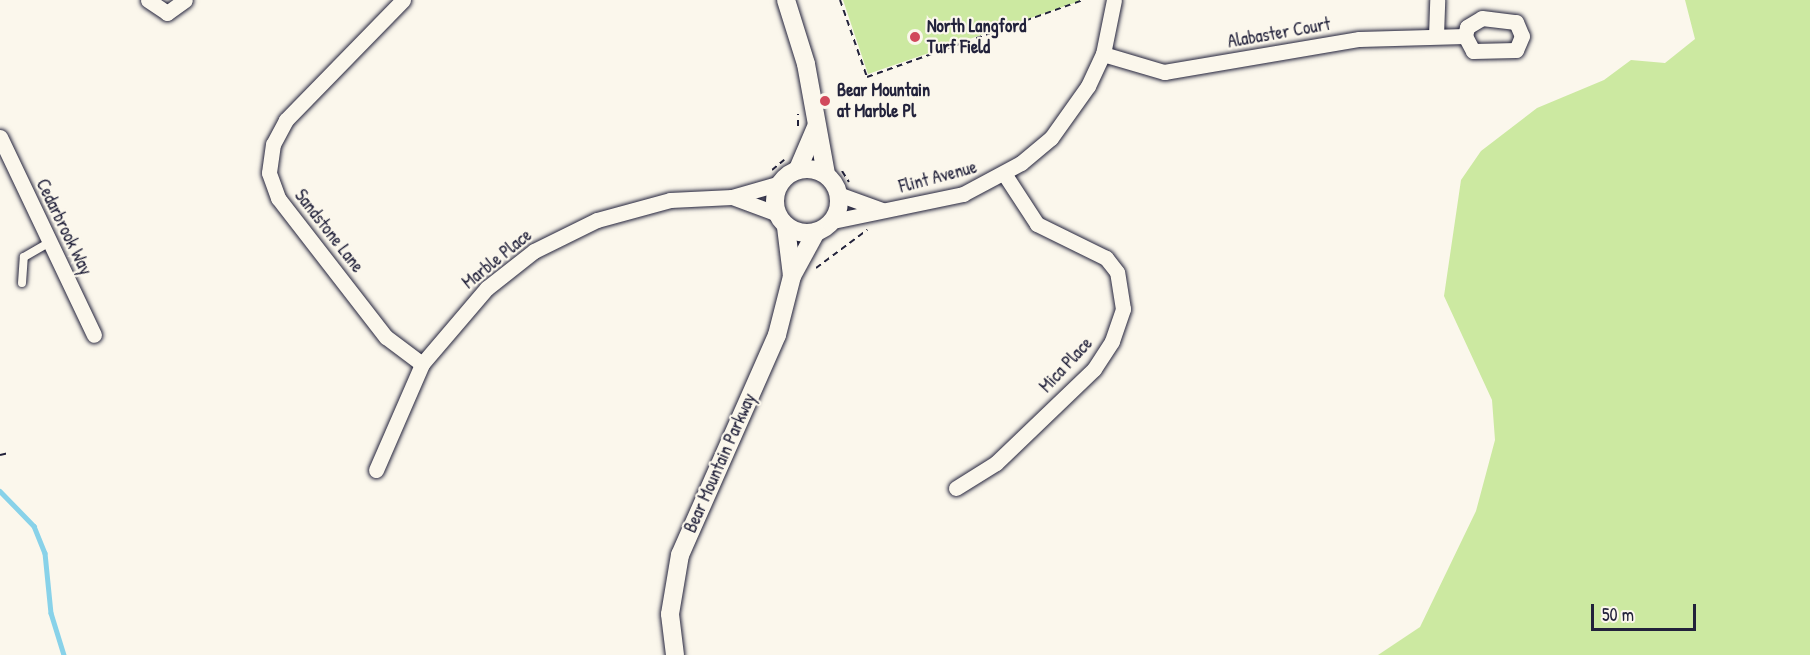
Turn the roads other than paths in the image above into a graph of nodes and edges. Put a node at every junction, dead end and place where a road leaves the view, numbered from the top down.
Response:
1 (148, 0) edge
2 (185, 0) edge
3 (402, 0) edge
4 (786, 0) edge
5 (1114, 0) edge
6 (1437, 0) edge
7 (1436, 36) junction
8 (1465, 36) dead end
9 (1103, 54) junction
10 (816, 127) junction
11 (0, 137) edge
12 (831, 167) junction
13 (798, 169) junction
14 (1005, 175) junction
15 (770, 180) junction
16 (846, 190) junction
17 (732, 197) junction
18 (879, 217) junction
19 (781, 220) junction
20 (833, 221) junction
21 (816, 232) junction
22 (50, 242) junction
23 (792, 276) junction
24 (22, 282) dead end
25 (94, 335) dead end
26 (422, 364) junction
27 (376, 470) dead end
28 (956, 488) dead end
29 (675, 655) edge

1 - 2 street
3 - 26 street, Sandstone Lane
4 - 10 street
5 - 9 street, Flint Avenue
6 - 7 street
7 - 8 street, Alabaster Court
7 - 9 street, Alabaster Court
9 - 14 street, Flint Avenue
10 - 12 street
10 - 13 street
11 - 22 street, Cedarbrook Way
12 - 13 street
12 - 16 street
13 - 15 street
14 - 18 street, Flint Avenue
14 - 28 street, Mica Place
15 - 17 street, Marble Place
15 - 19 street, Bear Mountain Parkway
16 - 18 street, Flint Avenue
16 - 20 street
17 - 19 street, Marble Place
17 - 26 street, Marble Place
18 - 20 street, Flint Avenue
19 - 21 street
19 - 23 street, Bear Mountain Parkway
20 - 21 street
21 - 23 street, Bear Mountain Parkway
22 - 24 lane
22 - 25 street, Cedarbrook Way
23 - 29 street, Bear Mountain Parkway
26 - 27 street, Marble Place

